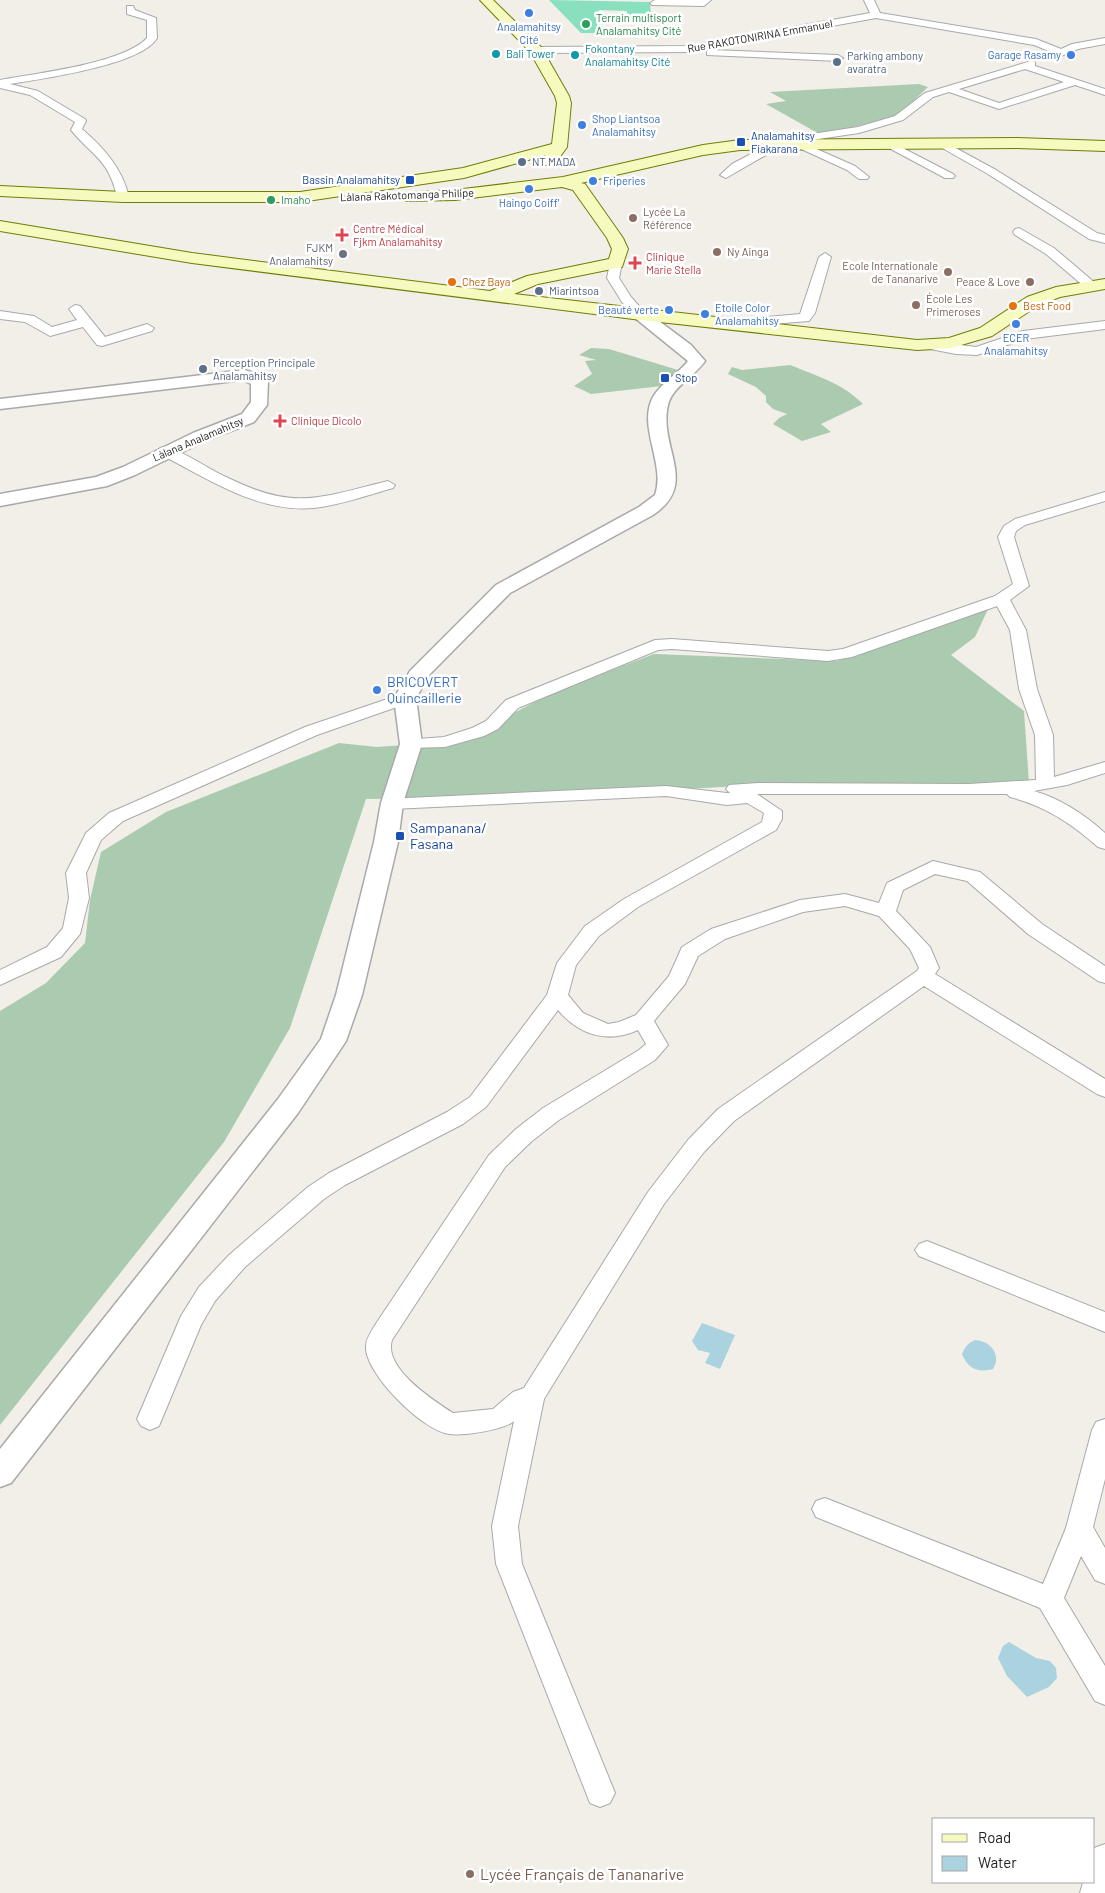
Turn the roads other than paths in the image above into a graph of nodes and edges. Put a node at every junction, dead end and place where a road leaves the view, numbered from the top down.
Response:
1 (486, 0) edge
2 (706, 0) edge
3 (869, 0) edge
4 (655, 3) dead end
5 (130, 8) dead end
6 (876, 15) junction
7 (1105, 41) edge
8 (689, 49) junction
9 (536, 50) junction
10 (838, 58) dead end
11 (1075, 82) junction
12 (0, 84) edge
13 (949, 89) junction
14 (1105, 92) edge
15 (941, 143) junction
16 (891, 145) junction
17 (771, 146) junction
18 (802, 146) junction
19 (1105, 146) edge
20 (559, 148) junction
21 (726, 175) dead end
22 (949, 176) dead end
23 (863, 177) dead end
24 (563, 182) junction
25 (543, 183) junction
26 (0, 191) edge
27 (123, 197) junction
28 (300, 197) junction
29 (0, 226) edge
30 (1019, 232) dead end
31 (1105, 239) edge
32 (825, 257) dead end
33 (616, 263) junction
34 (1097, 285) edge
35 (494, 296) junction
36 (74, 309) dead end
37 (0, 315) edge
38 (641, 315) junction
39 (85, 322) junction
40 (732, 324) junction
41 (1105, 325) edge
42 (147, 328) dead end
43 (930, 344) junction
44 (0, 404) edge
45 (165, 452) junction
46 (388, 485) dead end
47 (1105, 496) edge
48 (0, 500) edge
49 (1001, 599) junction
50 (405, 698) junction
51 (411, 744) junction
52 (1105, 767) edge
53 (1045, 784) junction
54 (992, 790) junction
55 (666, 791) junction
56 (392, 803) junction
57 (1105, 842) edge
58 (886, 912) junction
59 (924, 976) junction
60 (1105, 976) edge
61 (0, 978) edge
62 (557, 996) junction
63 (643, 1020) junction
64 (1105, 1089) edge
65 (927, 1250) dead end
66 (1105, 1322) edge
67 (532, 1396) junction
68 (150, 1419) dead end
69 (1105, 1430) edge
70 (0, 1474) edge
71 (825, 1509) dead end
72 (1078, 1528) junction
73 (1105, 1572) edge
74 (1050, 1599) junction
75 (1105, 1692) edge
76 (600, 1793) dead end
77 (1105, 1859) edge
78 (1095, 1893) edge

1 - 9 main road
2 - 4 street
3 - 6 street
5 - 12 street
6 - 7 street, Rue RAKOTONIRINA Emmanuel
6 - 8 street, Rue RAKOTONIRINA Emmanuel
8 - 9 street, Rue RAKOTONIRINA Emmanuel
8 - 10 street
9 - 20 main road
11 - 13 street
11 - 13 street
11 - 14 street
12 - 27 street
13 - 17 street
15 - 16 main road, Làlana Rakotomanga Philipe
15 - 19 main road, Làlana Rakotomanga Philipe
15 - 31 street
16 - 18 main road, Làlana Rakotomanga Philipe
16 - 22 street
17 - 18 main road, Làlana Rakotomanga Philipe
17 - 21 street
17 - 24 main road, Làlana Rakotomanga Philipe
18 - 23 street
20 - 25 main road
20 - 28 main road
24 - 25 main road, Làlana Rakotomanga Philipe
24 - 33 main road
25 - 28 main road, Làlana Rakotomanga Philipe
26 - 27 main road
27 - 28 main road
29 - 35 main road
30 - 34 street
32 - 40 street
33 - 35 main road
33 - 38 street
34 - 43 main road
35 - 38 main road
36 - 39 street
37 - 39 street
38 - 40 main road
38 - 50 street
39 - 42 street
40 - 43 main road
41 - 43 street
44 - 45 street, Làlana Analamahitsy
45 - 46 street
45 - 48 street, Làlana Analamahitsy
47 - 49 street
49 - 51 street
49 - 53 street
50 - 51 street
50 - 61 street
51 - 56 street
52 - 53 street
53 - 54 street
54 - 55 street
54 - 57 street
55 - 56 street
55 - 62 street
56 - 70 street
58 - 59 street
58 - 60 street
58 - 63 street
59 - 64 street
59 - 67 street
62 - 63 street
62 - 68 street
63 - 67 street
65 - 66 street
67 - 76 street
69 - 72 street
71 - 74 street
72 - 73 street
72 - 74 street
74 - 75 street
77 - 78 street

